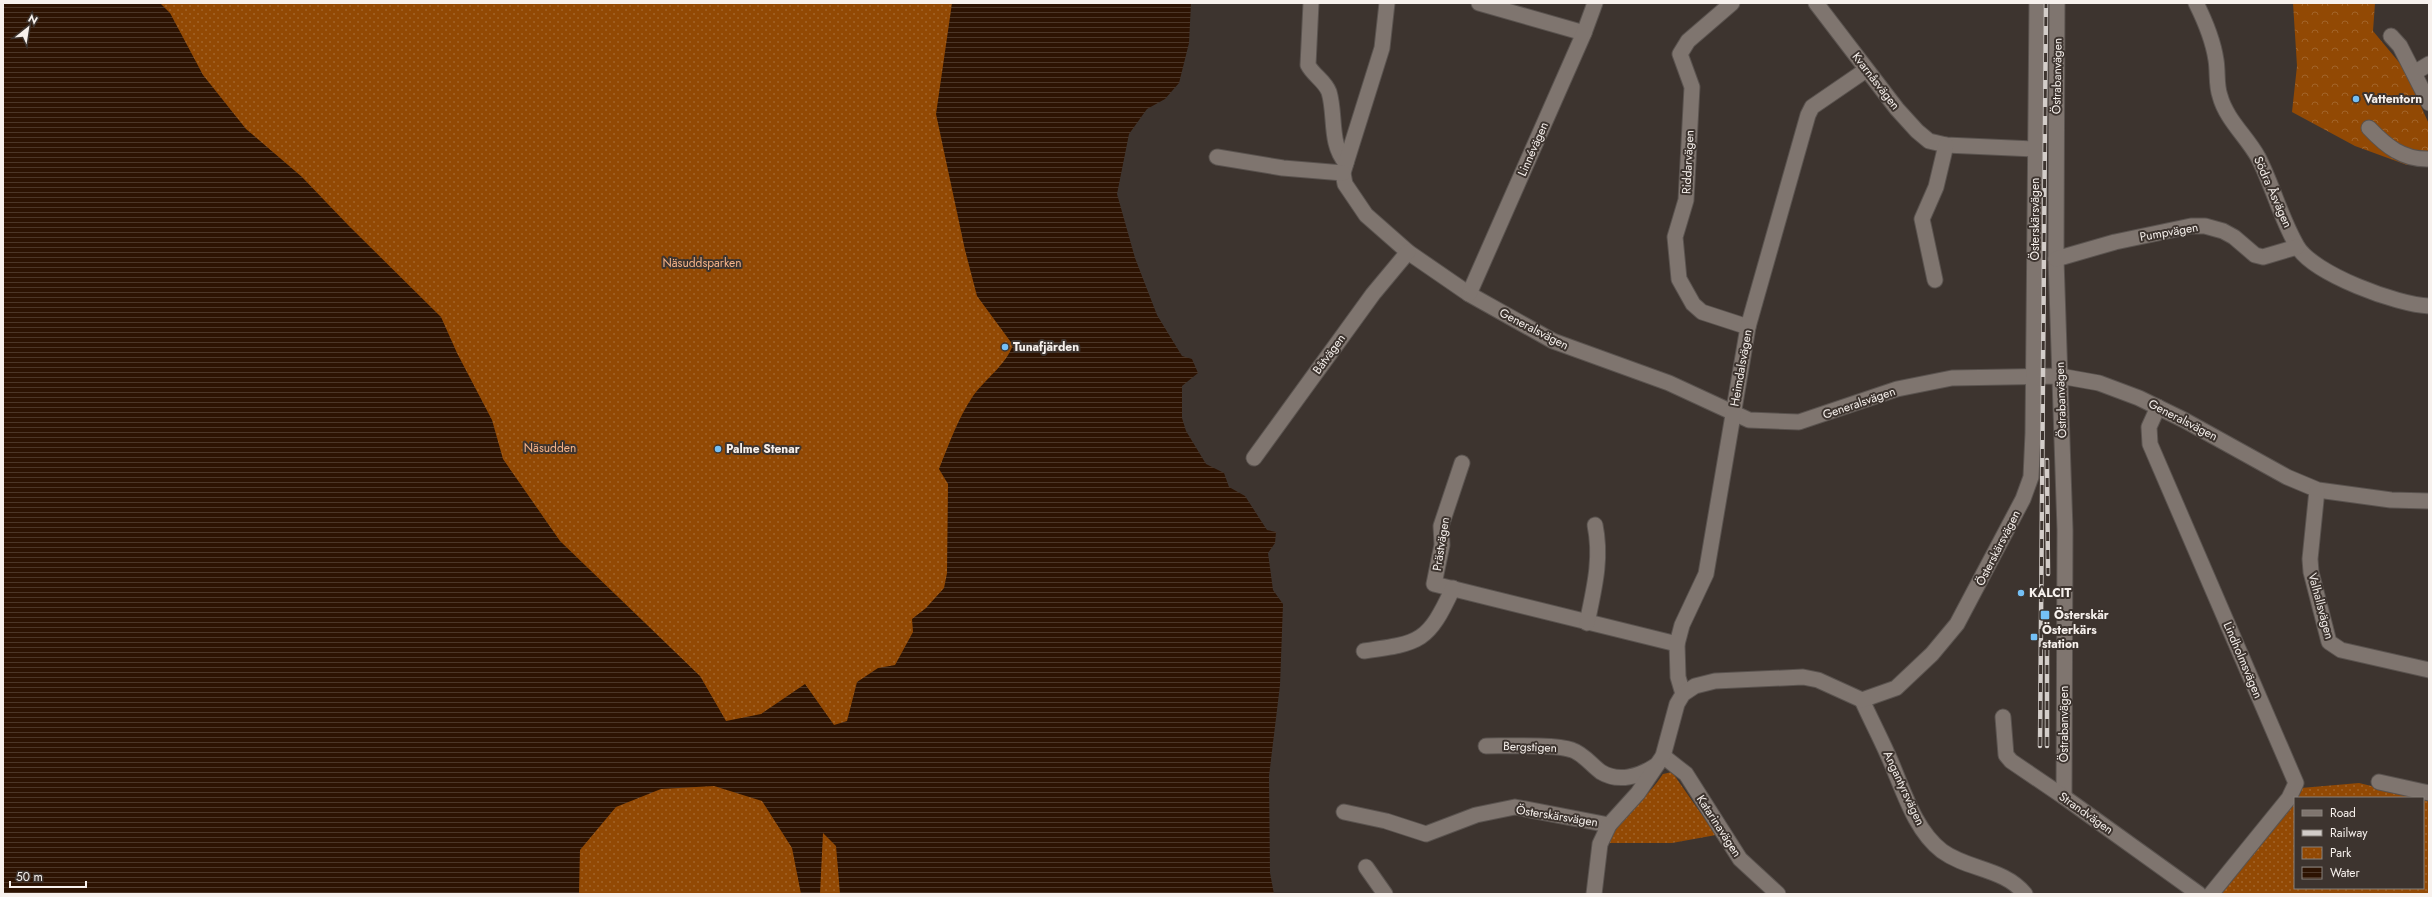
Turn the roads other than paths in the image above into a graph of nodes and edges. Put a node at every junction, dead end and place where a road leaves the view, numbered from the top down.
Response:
1 (1311, 3) edge
2 (1387, 3) edge
3 (1479, 3) edge
4 (1595, 3) edge
5 (1732, 3) edge
6 (1816, 3) edge
7 (2037, 3) edge
8 (2057, 3) edge
9 (2196, 3) edge
10 (1584, 33) junction
11 (2391, 36) dead end
12 (2429, 64) edge
13 (1866, 70) junction
14 (2414, 73) junction
15 (2429, 103) edge
16 (2369, 128) dead end
17 (1946, 145) junction
18 (2035, 149) junction
19 (1217, 157) dead end
20 (2429, 159) edge
21 (1345, 168) junction
22 (2297, 247) junction
23 (1408, 252) junction
24 (2056, 259) junction
25 (1935, 280) dead end
26 (1468, 294) junction
27 (2429, 306) edge
28 (1748, 327) junction
29 (2033, 376) junction
30 (2060, 376) junction
31 (2158, 407) junction
32 (1734, 414) junction
33 (1254, 458) dead end
34 (1462, 463) dead end
35 (2317, 490) junction
36 (2429, 501) edge
37 (1595, 525) dead end
38 (1453, 588) junction
39 (1587, 623) junction
40 (1677, 644) junction
41 (1364, 651) dead end
42 (2429, 670) edge
43 (1684, 694) junction
44 (1862, 700) junction
45 (2003, 717) dead end
46 (1486, 746) dead end
47 (1660, 760) junction
48 (2379, 782) dead end
49 (2429, 793) edge
50 (2064, 797) junction
51 (1344, 812) dead end
52 (1609, 825) junction
53 (1366, 867) dead end
54 (1385, 894) edge
55 (1594, 894) edge
56 (1778, 894) edge
57 (2025, 894) edge
58 (2199, 894) edge
59 (2211, 894) edge

1 - 21 street, Generalsvägen
2 - 21 street
3 - 10 street
4 - 10 street, Linnévägen
5 - 28 street, Riddarvägen
6 - 13 street, Kvarnåsvägen
7 - 18 street, Österskärsvägen
8 - 24 street, Östrabanvägen
9 - 22 street, Södra Åsvägen
10 - 26 street, Linnévägen
11 - 14 street
12 - 14 street
13 - 17 street, Kvarnåsvägen
13 - 28 street, Heimdalsvägen
14 - 15 street
16 - 20 street
17 - 18 street, Kvarnåsvägen
17 - 25 street
18 - 29 street, Österskärsvägen
19 - 21 street
21 - 23 street, Generalsvägen
22 - 24 street, Pumpvägen
22 - 27 street, Södra Åsvägen
23 - 26 street, Generalsvägen
23 - 33 street, Båtvägen
24 - 30 street, Östrabanvägen
26 - 32 street, Generalsvägen
28 - 32 street, Heimdalsvägen
29 - 30 street, Generalsvägen
29 - 32 street, Generalsvägen
29 - 44 street, Österskärsvägen
30 - 31 street, Generalsvägen
30 - 50 street, Östrabanvägen
31 - 35 street, Generalsvägen
31 - 59 street, Lindholmsvägen
32 - 40 street, Heimdalsvägen
34 - 38 street, Prästvägen
35 - 36 street, Generalsvägen
35 - 42 street, Valhallsvägen
37 - 39 street
38 - 39 street, Prästvägen
38 - 41 street
39 - 40 street, Prästvägen
40 - 43 street, Heimdalsvägen
43 - 44 street
43 - 47 street, Österskärsvägen
44 - 57 street, Angantyrsvägen
45 - 50 street, Strandvägen
46 - 47 street, Bergstigen
47 - 52 street, Österskärsvägen
47 - 56 street, Katarinavägen
48 - 49 street
50 - 58 street, Strandvägen
51 - 52 street, Österskärsvägen
52 - 55 street, Österskärsvägen
53 - 54 street

